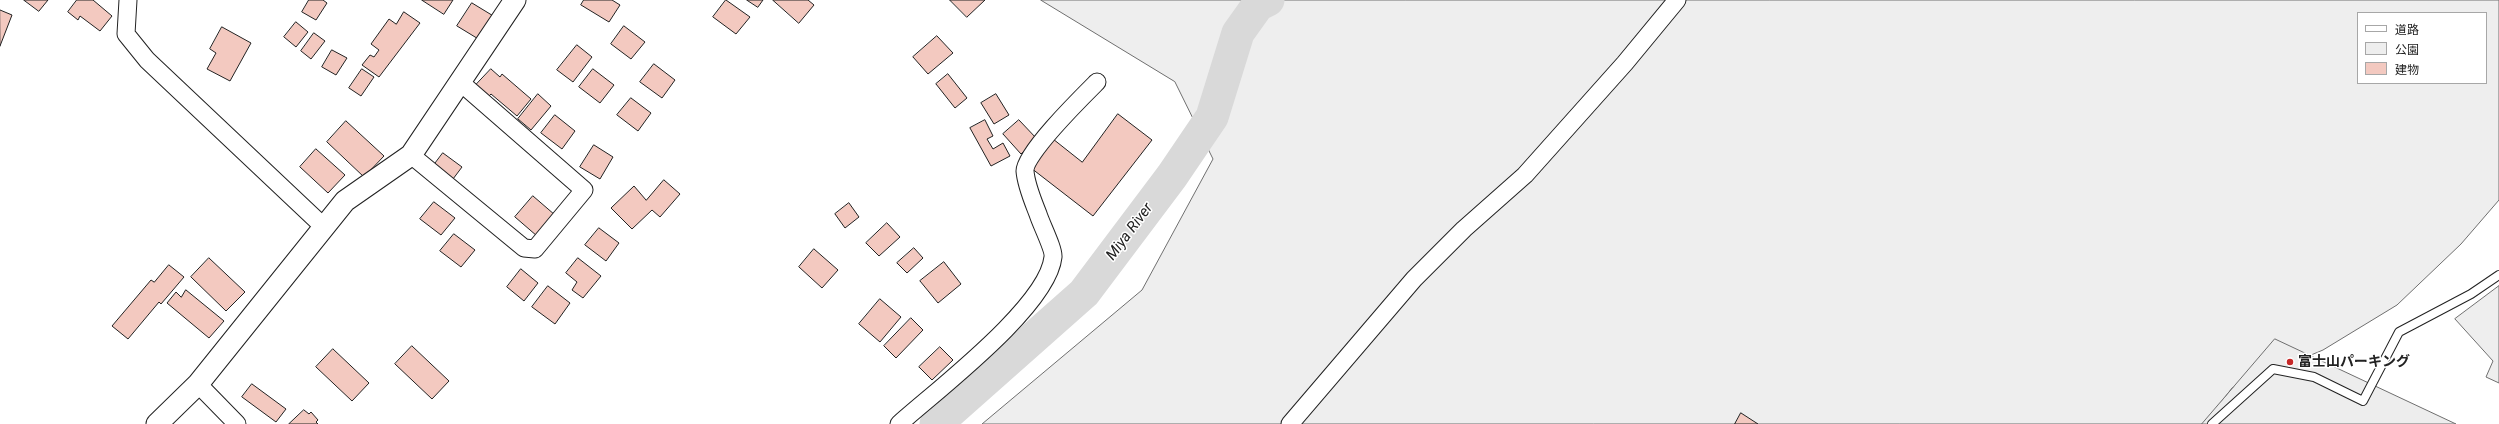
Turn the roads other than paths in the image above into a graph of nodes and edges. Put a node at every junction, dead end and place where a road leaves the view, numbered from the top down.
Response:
1 (128, 0) edge
2 (515, 0) edge
3 (1677, 0) edge
4 (460, 82) junction
5 (1097, 82) dead end
6 (411, 155) junction
7 (325, 228) junction
8 (2499, 275) edge
9 (198, 384) junction
10 (157, 424) edge
11 (237, 424) edge
12 (899, 424) edge
13 (1290, 424) edge
14 (2212, 424) edge

1 - 7 street
2 - 4 street
3 - 13 street
4 - 6 street
4 - 6 street
5 - 12 street
6 - 7 street
7 - 9 street
8 - 14 lane
9 - 10 street
9 - 11 street

